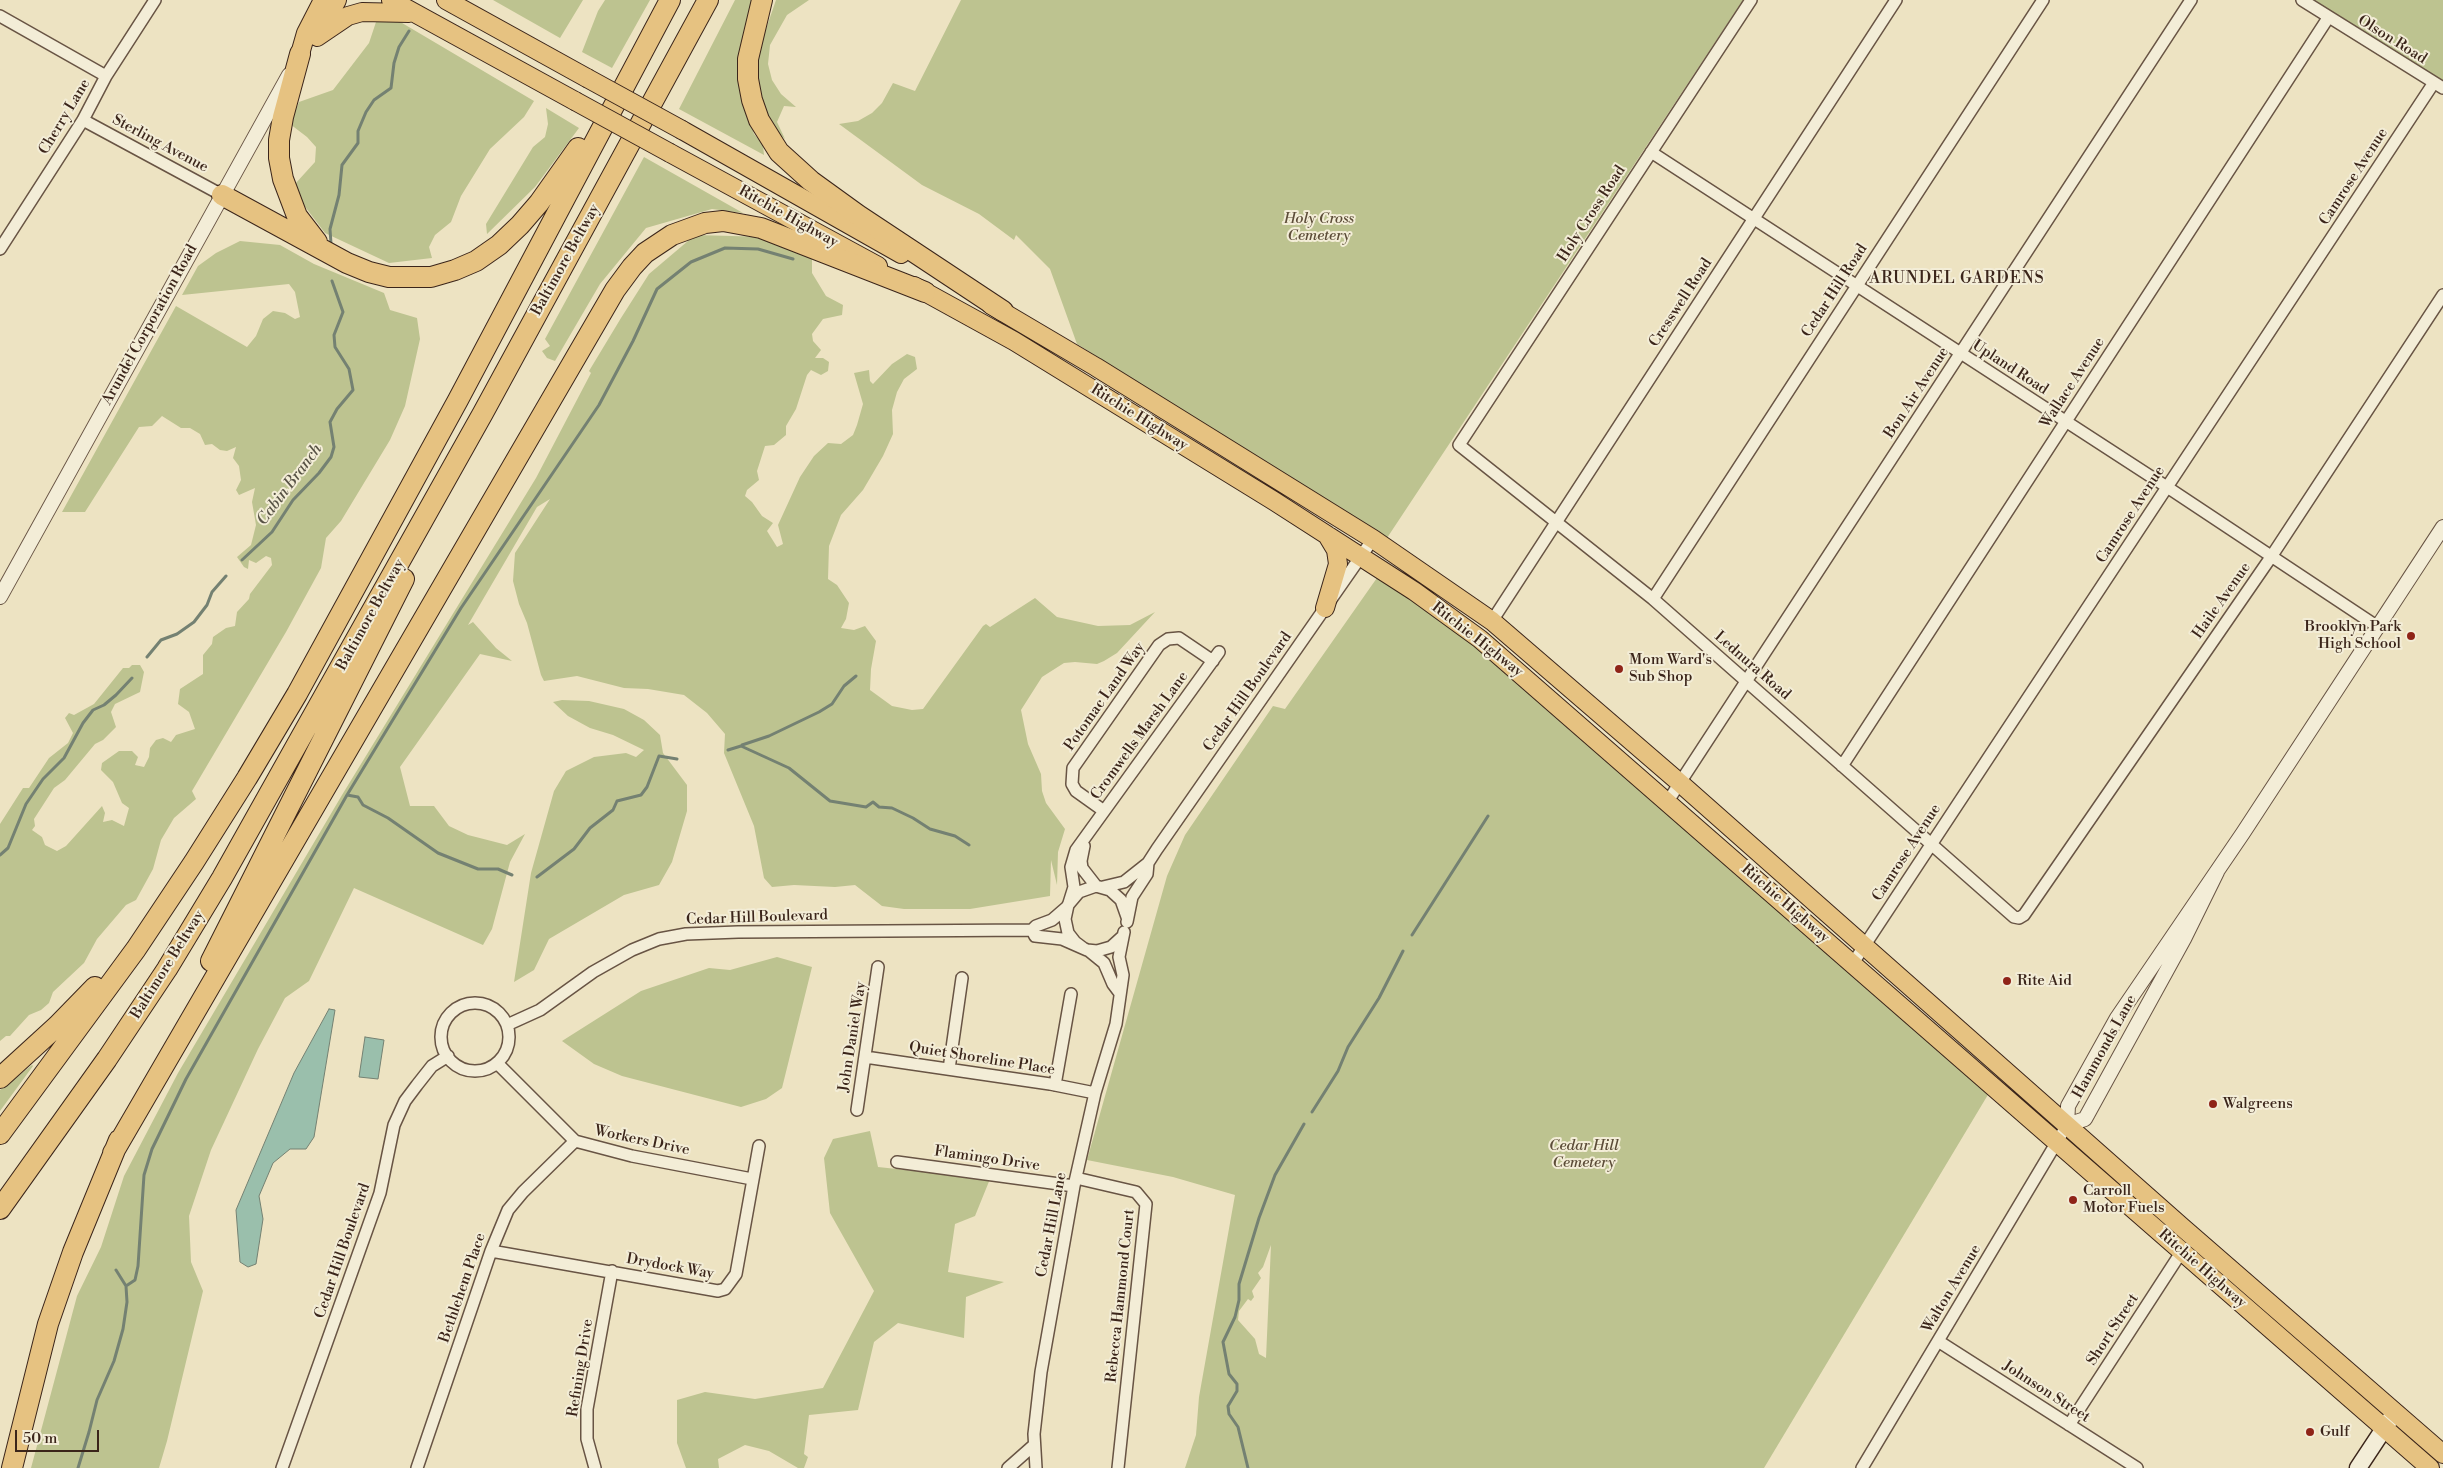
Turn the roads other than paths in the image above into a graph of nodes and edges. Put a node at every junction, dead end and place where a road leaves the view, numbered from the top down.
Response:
1 (155, 0) edge
2 (323, 0) edge
3 (338, 0) edge
4 (391, 0) edge
5 (446, 0) edge
6 (670, 0) edge
7 (708, 0) edge
8 (762, 0) edge
9 (1751, 0) edge
10 (1896, 0) edge
11 (2043, 0) edge
12 (2191, 0) edge
13 (2302, 0) edge
14 (415, 13) junction
15 (0, 16) edge
16 (2328, 18) junction
17 (317, 37) junction
18 (647, 42) junction
19 (300, 54) junction
20 (106, 76) junction
21 (2438, 86) edge
22 (83, 120) junction
23 (1651, 152) junction
24 (222, 195) junction
25 (1754, 218) junction
26 (322, 248) junction
27 (0, 249) edge
28 (1856, 286) junction
29 (925, 292) junction
30 (2443, 295) edge
31 (1003, 311) junction
32 (1960, 354) junction
33 (483, 413) junction
34 (2066, 422) junction
35 (1459, 445) joint
36 (2167, 487) junction
37 (1557, 522) junction
38 (2443, 527) edge
39 (1326, 535) junction
40 (1373, 539) junction
41 (1361, 557) junction
42 (2271, 557) junction
43 (0, 597) edge
44 (1653, 599) junction
45 (1325, 608) junction
46 (1492, 621) junction
47 (2378, 626) junction
48 (1216, 657) joint
49 (1747, 681) junction
50 (1842, 766) junction
51 (1680, 784) junction
52 (1668, 802) junction
53 (1104, 811) junction
54 (1085, 838) junction
55 (1932, 843) junction
56 (194, 862) junction
57 (1148, 863) junction
58 (2217, 872) junction
59 (1099, 887) junction
60 (1068, 905) junction
61 (2019, 918) joint
62 (1125, 927) junction
63 (1032, 930) junction
64 (1864, 946) junction
65 (1085, 949) junction
66 (2158, 959) junction
67 (1853, 964) junction
68 (878, 967) dead end
69 (962, 978) dead end
70 (1119, 992) junction
71 (1071, 994) dead end
72 (2117, 1018) junction
73 (507, 1024) junction
74 (2136, 1026) junction
75 (448, 1056) junction
76 (865, 1057) junction
77 (497, 1062) junction
78 (2114, 1064) junction
79 (949, 1069) junction
80 (0, 1078) edge
81 (1055, 1085) junction
82 (1095, 1093) junction
83 (857, 1110) dead end
84 (2067, 1125) junction
85 (0, 1134) edge
86 (575, 1141) junction
87 (2057, 1142) junction
88 (759, 1146) dead end
89 (113, 1153) junction
90 (897, 1162) dead end
91 (752, 1178) junction
92 (1075, 1182) junction
93 (0, 1209) edge
94 (491, 1251) junction
95 (2182, 1251) junction
96 (612, 1272) junction
97 (1938, 1341) junction
98 (2395, 1412) junction
99 (2069, 1425) junction
100 (2384, 1428) junction
101 (1034, 1446) junction
102 (2443, 1454) edge
103 (12, 1468) edge
104 (282, 1468) edge
105 (417, 1468) edge
106 (595, 1468) edge
107 (1008, 1468) edge
108 (1036, 1468) edge
109 (1118, 1468) edge
110 (1862, 1468) edge
111 (2136, 1468) edge
112 (2358, 1468) edge
113 (2430, 1468) edge

1 - 20 street, Cherry Lane
2 - 19 main road, Arundel Corporation Road
3 - 17 main road, Arundel Corporation Road
4 - 14 main road, Ritchie Highway
5 - 31 main road, Ritchie Highway, bridge
6 - 18 highway, Baltimore Beltway
7 - 33 highway, Baltimore Beltway
8 - 31 highway
9 - 23 street, Holy Cross Road
10 - 25 street, Cresswell Road
11 - 28 street, Cedar Hill Road
12 - 32 street, Bon Air Avenue
13 - 16 street, Olson Road
14 - 17 main road
14 - 29 main road, Ritchie Highway, bridge
15 - 20 street
16 - 21 street, Olson Road
16 - 34 street, Wallace Avenue
17 - 19 main road, Arundel Corporation Road
18 - 26 highway
18 - 56 highway, Baltimore Beltway
19 - 24 street, Arundel Corporation Road
19 - 26 highway
20 - 22 street, Cherry Lane
21 - 36 street, Camrose Avenue
22 - 24 street, Sterling Avenue
22 - 27 street, Cherry Lane
23 - 25 street, Upland Road
23 - 35 street, Holy Cross Road
24 - 26 highway
24 - 43 street, Arundel Corporation Road
25 - 28 street, Upland Road
25 - 37 street, Cresswell Road
28 - 32 street, Upland Road
28 - 44 street, Cedar Hill Road
29 - 39 main road, Ritchie Highway
29 - 89 highway
30 - 42 street, Haile Avenue
31 - 40 main road, Ritchie Highway
32 - 34 street, Upland Road
32 - 49 street, Bon Air Avenue
33 - 89 highway
33 - 93 highway, Baltimore Beltway
34 - 36 street, Upland Road
34 - 50 street, Wallace Avenue
35 - 37 street, Lednura Road
36 - 42 street, Upland Road
36 - 55 street, Camrose Avenue
37 - 44 street, Lednura Road
37 - 46 street, Cresswell Road
38 - 47 street, Hammonds Lane
39 - 41 main road, Ritchie Highway
39 - 45 main road
40 - 41 street, Cedar Hill Boulevard
40 - 46 main road, Ritchie Highway
41 - 45 street, Cedar Hill Boulevard
41 - 52 main road, Ritchie Highway
42 - 47 street, Upland Road
42 - 61 street, Haile Avenue
44 - 49 street, Lednura Road
45 - 57 street, Cedar Hill Boulevard
46 - 51 main road, Ritchie Highway
47 - 58 street, Hammonds Lane
48 - 53 street, Cromwells Marsh Lane
48 - 53 street, Potomac Land Way
49 - 50 street, Lednura Road
49 - 51 street, Bon Air Avenue
50 - 55 street, Lednura Road
51 - 52 street, Bon Air Avenue
51 - 64 main road, Ritchie Highway
52 - 67 main road, Ritchie Highway
53 - 54 street, Cromwells Marsh Lane
54 - 59 street, Cromwells Marsh Lane
54 - 60 street, Cromwells Marsh Lane
55 - 61 street, Lednura Road
55 - 64 street, Camrose Avenue
56 - 80 highway
56 - 85 highway, Baltimore Beltway
57 - 59 street, Cedar Hill Boulevard
57 - 62 street, Cedar Hill Boulevard
58 - 66 street, Hammonds Lane
58 - 74 street, Hammonds Lane
59 - 60 street, Cedar Hill Boulevard
59 - 62 street
60 - 63 street, Cedar Hill Boulevard
60 - 65 street
62 - 65 street
62 - 70 street, Cedar Hill Lane
63 - 65 street, Cedar Hill Boulevard
63 - 73 street, Cedar Hill Boulevard
64 - 67 street, Camrose Avenue
64 - 84 main road, Ritchie Highway
65 - 70 street
66 - 72 street, Hammonds Lane
66 - 74 street
67 - 87 main road, Ritchie Highway
68 - 76 street, John Daniel Way
69 - 79 street
70 - 82 street, Cedar Hill Lane
71 - 81 street
72 - 78 street
72 - 84 street, Hammonds Lane
73 - 75 street
73 - 77 street
74 - 78 street, Hammonds Lane
75 - 77 street
75 - 104 street, Cedar Hill Boulevard
76 - 79 street, Quiet Shoreline Place
76 - 83 street, John Daniel Way
77 - 86 street, Workers Drive
78 - 84 street, Hammonds Lane
79 - 81 street, Quiet Shoreline Place
81 - 82 street, Quiet Shoreline Place
82 - 92 street, Cedar Hill Lane
84 - 87 street, Walton Avenue
84 - 98 main road, Ritchie Highway
86 - 91 street, Workers Drive
86 - 94 street, Bethlehem Place
87 - 95 main road, Ritchie Highway
87 - 97 street, Walton Avenue
88 - 91 street, Drydock Way
89 - 103 highway
90 - 92 street, Flamingo Drive
91 - 96 street, Drydock Way
92 - 101 street, Cedar Hill Lane
92 - 109 street, Rebecca Hammond Court
94 - 96 street, Drydock Way
94 - 105 street, Bethlehem Place
95 - 99 street, Short Street
95 - 100 main road, Ritchie Highway
96 - 106 street, Refining Drive
97 - 99 street, Johnson Street
97 - 110 street, Walton Avenue
98 - 100 main road
98 - 102 main road, Ritchie Highway
99 - 111 street, Johnson Street
100 - 112 main road
100 - 113 main road, Ritchie Highway
101 - 107 street
101 - 108 street, Cedar Hill Lane

